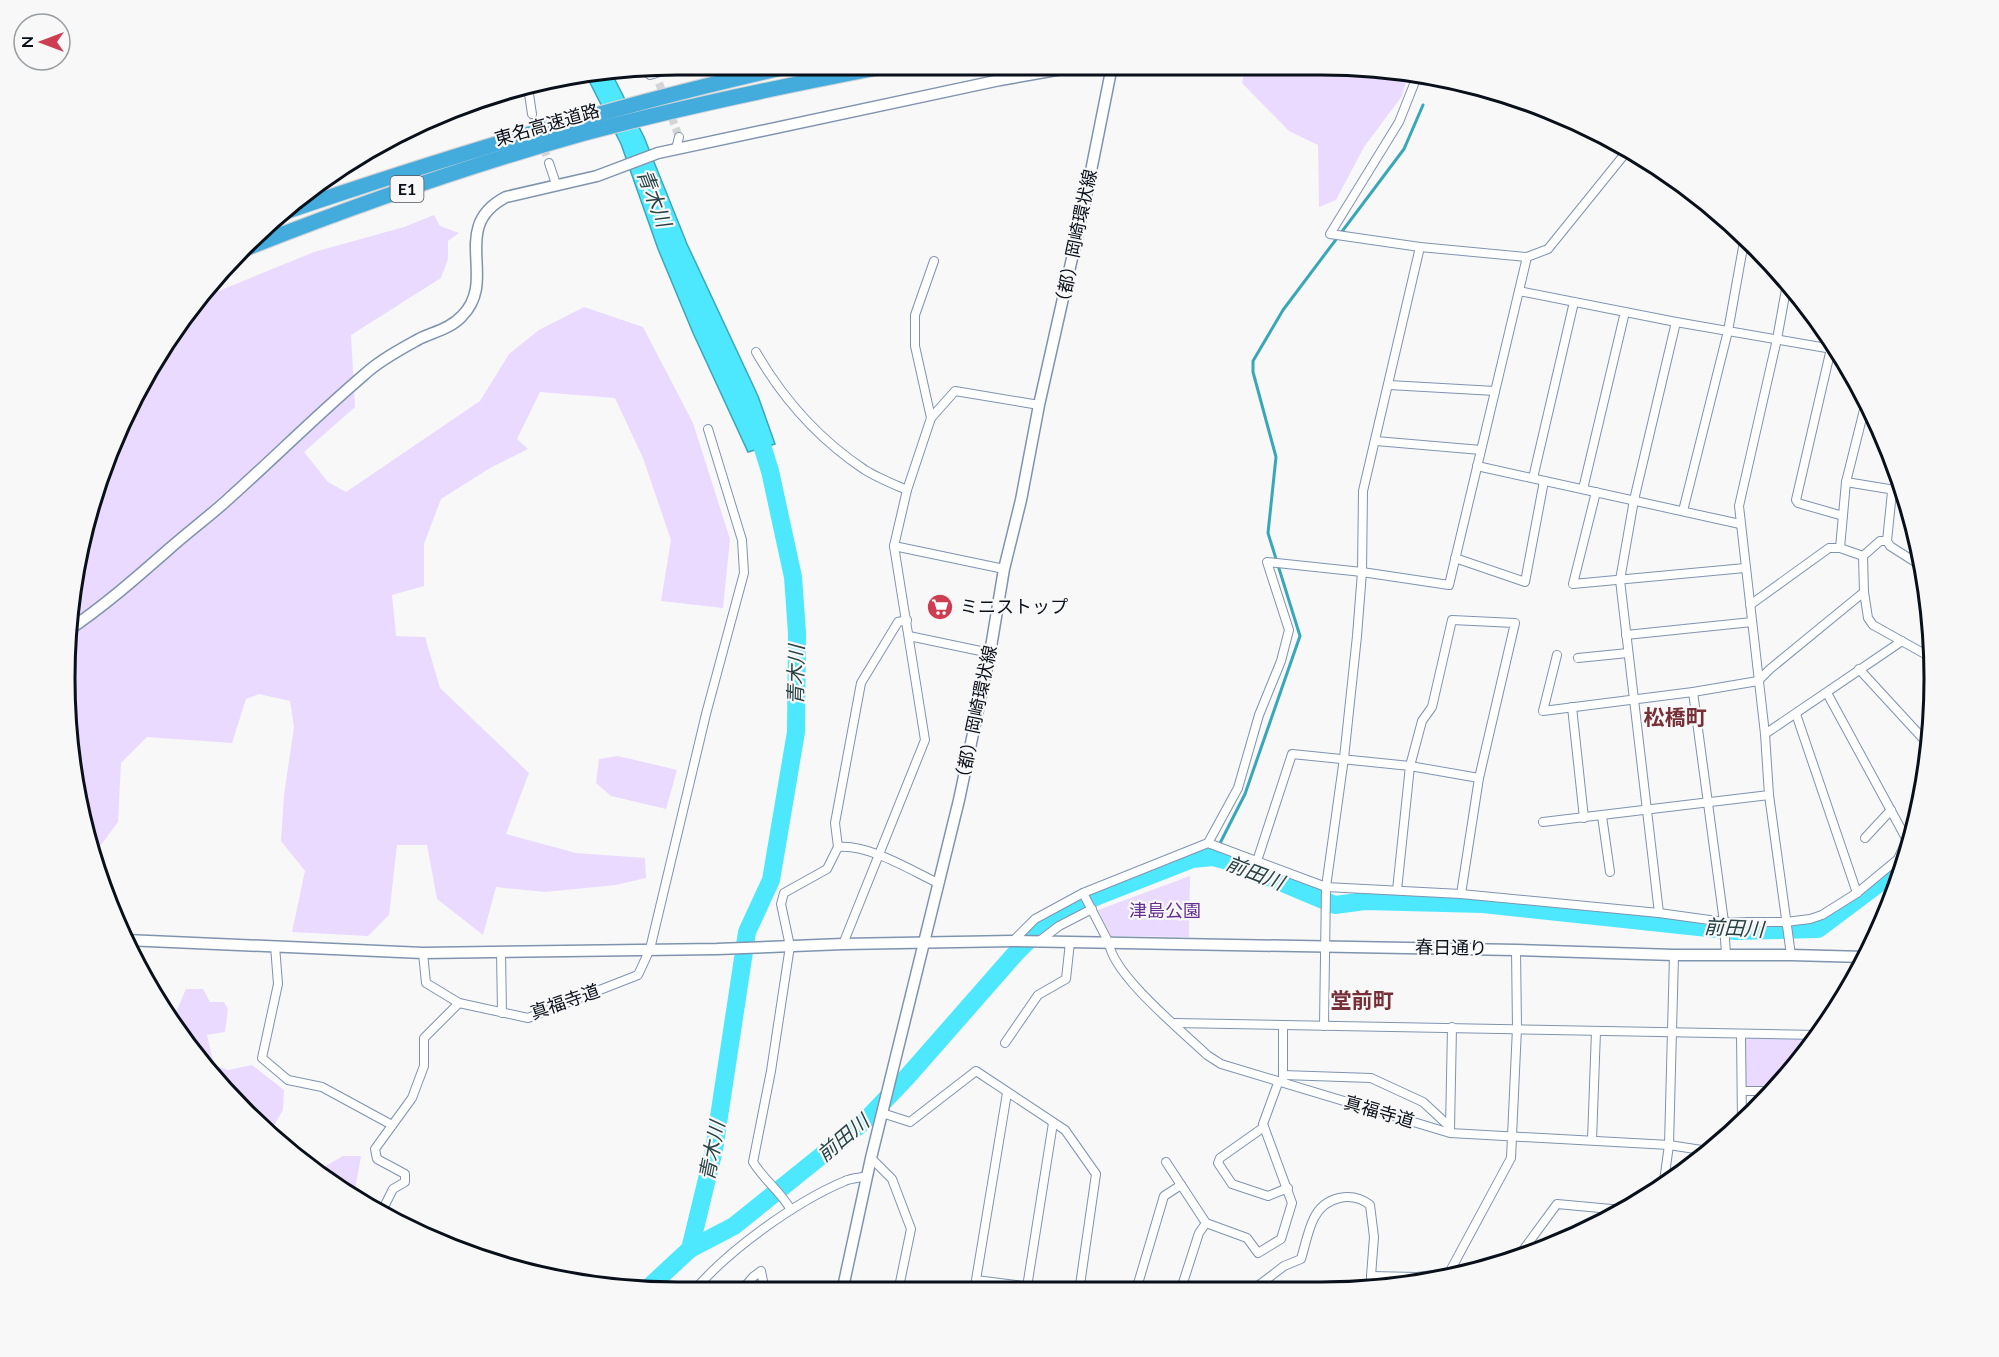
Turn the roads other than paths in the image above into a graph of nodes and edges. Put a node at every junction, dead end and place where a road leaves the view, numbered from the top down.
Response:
1 (753, 75) edge
2 (844, 75) edge
3 (1002, 75) edge
4 (1028, 75) edge
5 (1110, 75) edge
6 (651, 76) edge
7 (1000, 80) junction
8 (659, 82) tunnel mouth
9 (1415, 83) edge
10 (529, 94) edge
11 (532, 114) tunnel mouth
12 (678, 137) tunnel mouth
13 (676, 149) junction
14 (1623, 156) edge
15 (549, 163) tunnel mouth
16 (556, 184) junction
17 (304, 206) edge
18 (262, 243) edge
19 (1420, 248) junction
20 (1743, 248) edge
21 (1527, 257) junction
22 (934, 261) dead end
23 (1519, 291) junction
24 (1785, 295) edge
25 (1574, 302) junction
26 (1625, 312) junction
27 (1676, 322) junction
28 (1728, 330) junction
29 (1778, 339) junction
30 (1824, 346) edge
31 (756, 352) dead end
32 (1831, 358) edge
33 (1389, 385) junction
34 (1495, 391) junction
35 (1039, 405) junction
36 (1863, 414) edge
37 (931, 418) junction
38 (708, 429) dead end
39 (1376, 441) junction
40 (1481, 450) junction
41 (1477, 466) junction
42 (1533, 478) junction
43 (1544, 481) junction
44 (1846, 482) junction
45 (1583, 489) junction
46 (907, 490) junction
47 (1596, 492) junction
48 (1634, 500) junction
49 (1683, 511) junction
50 (1843, 516) junction
51 (1740, 524) junction
52 (1887, 541) junction
53 (894, 546) junction
54 (1840, 548) junction
55 (1863, 556) junction
56 (1455, 558) junction
57 (1912, 560) edge
58 (1745, 568) junction
59 (1004, 569) junction
60 (1362, 572) junction
61 (1620, 580) junction
62 (1864, 592) junction
63 (1750, 604) junction
64 (907, 620) junction
65 (1752, 622) junction
66 (78, 624) edge
67 (1626, 635) junction
68 (909, 636) junction
69 (1902, 641) junction
70 (990, 653) junction
71 (1628, 653) junction
72 (1923, 653) edge
73 (1557, 655) dead end
74 (1578, 657) dead end
75 (1859, 669) junction
76 (1758, 681) junction
77 (1693, 692) junction
78 (1827, 693) junction
79 (1633, 700) junction
80 (1572, 707) junction
81 (1796, 714) junction
82 (1765, 734) junction
83 (1921, 737) edge
84 (1344, 758) junction
85 (1410, 766) junction
86 (1479, 778) junction
87 (1769, 795) junction
88 (1708, 803) junction
89 (1891, 810) junction
90 (1646, 811) junction
91 (1602, 816) junction
92 (1584, 818) junction
93 (1543, 822) dead end
94 (1903, 833) edge
95 (1865, 838) dead end
96 (1208, 843) junction
97 (838, 847) junction
98 (878, 855) junction
99 (1257, 861) junction
100 (1895, 861) edge
101 (1610, 872) dead end
102 (938, 883) junction
103 (1326, 887) junction
104 (1397, 890) junction
105 (1083, 893) junction
106 (1857, 893) junction
107 (1461, 894) junction
108 (1092, 909) junction
109 (1659, 913) junction
110 (1724, 922) junction
111 (1786, 922) junction
112 (135, 940) edge
113 (1013, 941) junction
114 (924, 942) junction
115 (1038, 942) junction
116 (1070, 942) junction
117 (843, 944) junction
118 (1109, 944) junction
119 (275, 946) junction
120 (788, 946) junction
121 (1326, 946) junction
122 (650, 949) junction
123 (1516, 950) junction
124 (501, 952) junction
125 (423, 953) junction
126 (1791, 954) junction
127 (1674, 955) junction
128 (1726, 955) junction
129 (1856, 957) edge
130 (459, 1003) junction
131 (502, 1013) junction
132 (1174, 1023) junction
133 (1283, 1025) junction
134 (1324, 1026) junction
135 (1452, 1027) junction
136 (1516, 1028) junction
137 (1596, 1031) junction
138 (1671, 1033) junction
139 (1741, 1034) junction
140 (1807, 1035) edge
141 (1005, 1043) dead end
142 (1281, 1081) junction
143 (1742, 1091) junction
144 (1760, 1091) edge
145 (1006, 1093) junction
146 (1742, 1110) edge
147 (883, 1112) junction
148 (1053, 1123) junction
149 (392, 1125) junction
150 (1264, 1127) junction
151 (1450, 1130) junction
152 (1512, 1135) junction
153 (1592, 1140) junction
154 (1669, 1145) junction
155 (1697, 1149) edge
156 (871, 1158) junction
157 (1166, 1162) dead end
158 (1665, 1174) edge
159 (867, 1176) junction
160 (1181, 1185) junction
161 (1288, 1188) junction
162 (385, 1205) edge
163 (1608, 1209) edge
164 (791, 1210) junction
165 (1206, 1223) junction
166 (1527, 1245) edge
167 (1452, 1267) edge
168 (1371, 1276) junction
169 (1401, 1277) edge
170 (1371, 1280) edge
171 (702, 1282) edge
172 (749, 1282) edge
173 (763, 1282) edge
174 (844, 1282) edge
175 (900, 1282) edge
176 (991, 1282) edge
177 (1028, 1282) edge
178 (1081, 1282) edge
179 (1138, 1282) edge
180 (1183, 1282) edge
181 (1264, 1282) edge

1 - 17 highway, 東名高速道路 / E1
2 - 18 highway, 東名高速道路 / E1
3 - 7 street
4 - 7 street
5 - 35 street, （都）岡崎環状線
6 - 8 street
7 - 13 street
9 - 19 street
10 - 11 street
12 - 13 street
13 - 16 street
14 - 21 street
15 - 16 street
16 - 66 street
19 - 21 street
19 - 33 street
20 - 28 street
21 - 23 street
22 - 37 street
23 - 25 street
23 - 34 street
24 - 29 street
25 - 26 street
25 - 42 street
26 - 27 street
26 - 45 street
27 - 28 street
27 - 48 street
28 - 29 street
28 - 49 street
29 - 30 street
29 - 51 street
31 - 46 street
32 - 50 street
33 - 34 street
33 - 39 street
34 - 40 street
35 - 37 street
35 - 59 street, （都）岡崎環状線
36 - 44 street
37 - 46 street
38 - 122 street, 真福寺道
39 - 40 street
39 - 60 street
40 - 41 street
41 - 42 street
41 - 56 street
42 - 43 street
43 - 45 street
43 - 56 street
44 - 50 street
44 - 52 street
45 - 47 street
46 - 53 street
47 - 48 street
47 - 61 street
48 - 49 street
48 - 61 street
49 - 51 street
50 - 54 street
51 - 58 street
52 - 55 street
52 - 57 street
53 - 59 street
53 - 64 street
54 - 55 street
54 - 63 street
55 - 62 street
56 - 60 street
58 - 61 street
58 - 63 street
59 - 70 street, （都）岡崎環状線
60 - 84 street
60 - 96 street
61 - 67 street
62 - 69 street
62 - 76 street
63 - 65 street
64 - 68 street
64 - 97 street
65 - 67 street
65 - 76 street
67 - 71 street
68 - 70 street
68 - 98 street
69 - 72 street
69 - 75 street
70 - 102 street, （都）岡崎環状線
71 - 74 street
71 - 79 street
73 - 80 street
75 - 78 street
75 - 83 street
76 - 77 street
76 - 82 street
77 - 79 street
77 - 88 street
78 - 81 street
78 - 89 street
79 - 80 street
79 - 90 street
80 - 92 street
81 - 82 street
81 - 106 street
82 - 87 street
84 - 85 street
84 - 99 street
84 - 103 street
85 - 86 street
85 - 86 street
85 - 104 street
86 - 107 street
87 - 88 street
87 - 111 street
88 - 90 street
88 - 110 street
89 - 94 street
89 - 95 street
90 - 91 street
90 - 109 street
91 - 92 street
91 - 101 street
92 - 93 street
96 - 99 street
96 - 105 street
97 - 98 street
97 - 120 street
98 - 102 street
98 - 117 street
99 - 103 street
100 - 106 street
102 - 114 street, （都）岡崎環状線
103 - 104 street
103 - 121 street
104 - 107 street
105 - 108 street, 真福寺道
105 - 113 street
106 - 111 street
107 - 109 street
108 - 115 street
108 - 118 street, 真福寺道
109 - 110 street
110 - 111 street
110 - 128 street
111 - 126 street
112 - 119 street
113 - 114 street
113 - 115 street, 春日通り
114 - 117 street
114 - 147 street, （都）岡崎環状線
115 - 116 street, 春日通り
116 - 118 street, 春日通り
116 - 141 street
117 - 120 street
118 - 121 street, 春日通り
118 - 132 street, 真福寺道
119 - 125 street
119 - 149 street
120 - 122 street
120 - 164 street
121 - 123 street, 春日通り
121 - 134 street
122 - 124 street
122 - 131 street, 真福寺道
123 - 127 street, 春日通り
123 - 136 street
124 - 125 street
124 - 131 street
125 - 130 street, 真福寺道
126 - 128 street, 春日通り
126 - 129 street, 春日通り
127 - 128 street, 春日通り
127 - 138 street
130 - 131 street, 真福寺道
130 - 149 street
132 - 133 street
132 - 142 street, 真福寺道
133 - 134 street
133 - 142 street
134 - 135 street
135 - 136 street
135 - 151 street
136 - 137 street
136 - 152 street
137 - 138 street
137 - 153 street
138 - 139 street
138 - 154 street
139 - 140 street
139 - 143 street
142 - 150 street
142 - 151 street, 真福寺道
142 - 151 street
143 - 144 street
143 - 146 street
145 - 147 street
145 - 148 street
145 - 176 street
147 - 156 street, （都）岡崎環状線
148 - 177 street
148 - 178 street
149 - 162 street
150 - 161 street
150 - 161 street
151 - 152 street, 真福寺道
152 - 153 street, 真福寺道
152 - 167 street
153 - 154 street, 真福寺道
154 - 155 street, 真福寺道
154 - 158 street
156 - 159 street, （都）岡崎環状線
156 - 175 street
157 - 160 street
159 - 164 street
159 - 174 street, （都）岡崎環状線
160 - 165 street
160 - 179 street
161 - 165 street
163 - 166 street
164 - 171 street
165 - 180 street
168 - 169 street
168 - 170 street
168 - 181 street
172 - 173 street

